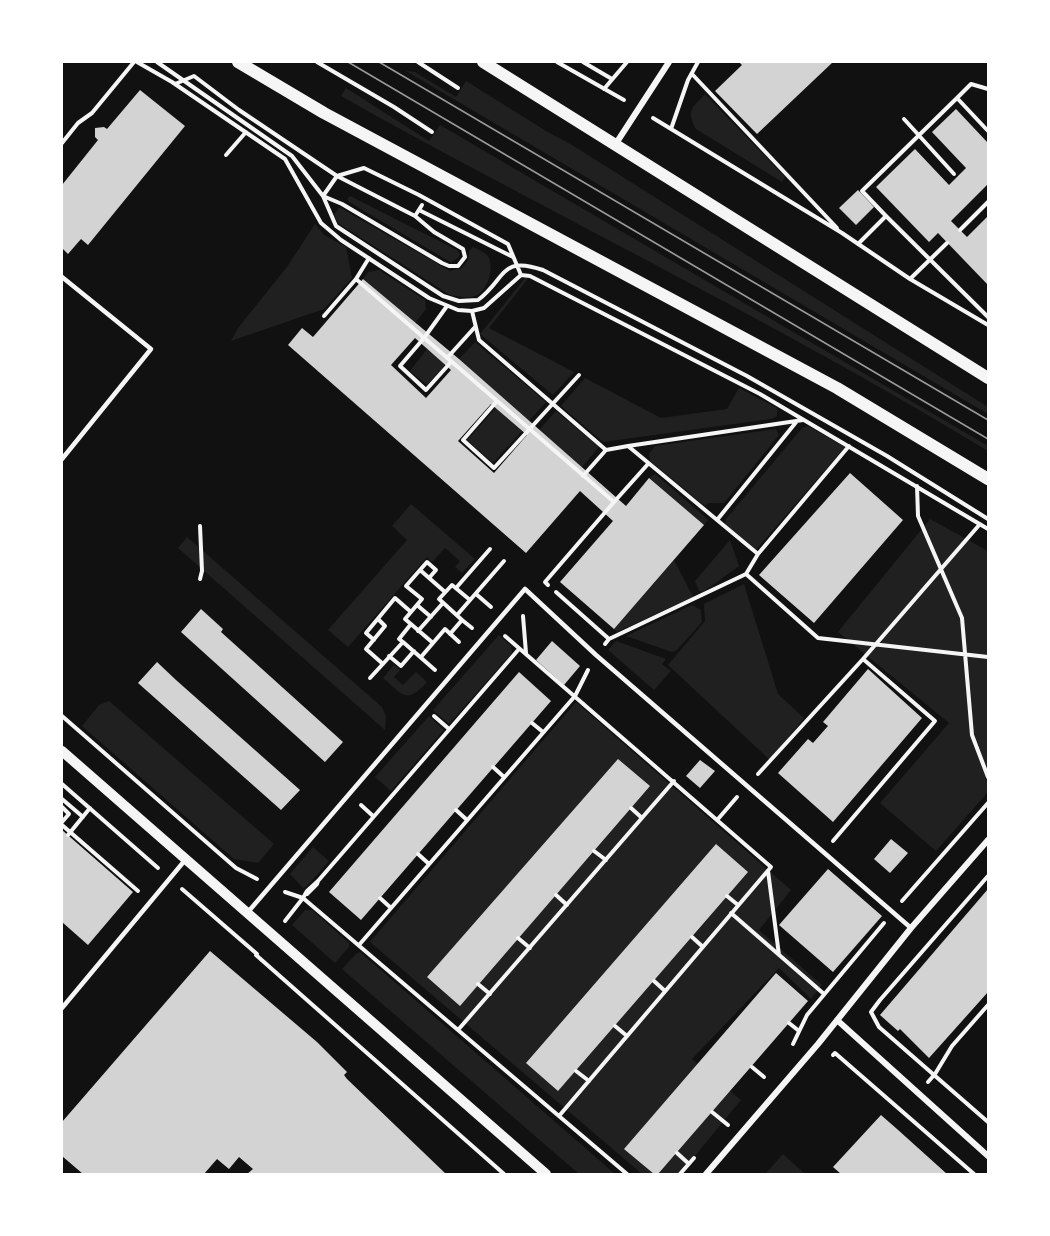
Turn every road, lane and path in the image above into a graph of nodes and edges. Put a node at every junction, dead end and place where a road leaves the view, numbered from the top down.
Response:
1 (136, 62) edge
2 (157, 62) edge
3 (238, 62) edge
4 (317, 62) edge
5 (418, 62) edge
6 (483, 62) edge
7 (557, 62) edge
8 (583, 62) edge
9 (627, 62) edge
10 (669, 62) edge
11 (698, 62) edge
12 (692, 74) junction
13 (184, 79) junction
14 (612, 79) junction
15 (175, 84) junction
16 (458, 88) dead end
17 (988, 89) edge
18 (604, 90) junction
19 (957, 98) junction
20 (624, 100) dead end
21 (651, 117) dead end
22 (904, 119) dead end
23 (671, 129) junction
24 (988, 131) edge
25 (246, 132) junction
26 (432, 132) dead end
27 (918, 136) junction
28 (62, 143) edge
29 (615, 145) junction
30 (226, 155) dead end
31 (954, 174) dead end
32 (337, 176) junction
33 (323, 196) junction
34 (988, 202) edge
35 (422, 205) dead end
36 (419, 210) junction
37 (415, 216) junction
38 (886, 216) junction
39 (960, 230) dead end
40 (842, 233) junction
41 (947, 243) dead end
42 (858, 244) junction
43 (514, 257) junction
44 (369, 258) junction
45 (930, 260) junction
46 (516, 266) junction
47 (520, 275) junction
48 (62, 277) edge
49 (356, 279) junction
50 (910, 279) junction
51 (447, 306) junction
52 (472, 311) junction
53 (324, 316) dead end
54 (988, 317) edge
55 (988, 325) edge
56 (476, 326) junction
57 (424, 338) junction
58 (447, 358) junction
59 (452, 362) junction
60 (579, 375) dead end
61 (988, 378) edge
62 (497, 401) junction
63 (553, 404) junction
64 (804, 420) junction
65 (797, 421) junction
66 (530, 429) junction
67 (628, 446) junction
68 (849, 446) junction
69 (606, 450) junction
70 (62, 459) edge
71 (648, 464) junction
72 (584, 476) junction
73 (988, 480) edge
74 (917, 486) junction
75 (614, 502) junction
76 (988, 519) edge
77 (717, 520) junction
78 (980, 524) junction
79 (200, 526) dead end
80 (988, 529) edge
81 (490, 549) dead end
82 (758, 554) junction
83 (504, 561) dead end
84 (941, 568) junction
85 (420, 570) junction
86 (746, 574) junction
87 (429, 578) junction
88 (200, 579) dead end
89 (456, 588) junction
90 (525, 590) junction
91 (445, 592) junction
92 (470, 600) junction
93 (443, 603) junction
94 (417, 605) junction
95 (411, 612) junction
96 (457, 615) junction
97 (431, 617) junction
98 (378, 619) junction
99 (462, 620) junction
100 (411, 624) junction
101 (493, 625) junction
102 (418, 631) junction
103 (450, 634) junction
104 (483, 637) junction
105 (609, 639) junction
106 (374, 640) junction
107 (403, 642) junction
108 (433, 644) junction
109 (874, 645) junction
110 (519, 649) junction
111 (414, 651) junction
112 (471, 652) junction
113 (526, 654) junction
114 (964, 654) junction
115 (389, 656) junction
116 (596, 656) junction
117 (421, 657) junction
118 (988, 657) edge
119 (863, 659) junction
120 (383, 664) junction
121 (370, 678) dead end
122 (448, 680) junction
123 (575, 696) junction
124 (62, 717) edge
125 (532, 723) dead end
126 (543, 732) junction
127 (62, 751) edge
128 (493, 767) dead end
129 (504, 777) junction
130 (988, 777) edge
131 (674, 781) junction
132 (747, 785) junction
133 (62, 799) edge
134 (988, 802) edge
135 (62, 807) edge
136 (90, 808) dead end
137 (631, 808) dead end
138 (456, 810) dead end
139 (82, 816) junction
140 (642, 818) junction
141 (718, 819) junction
142 (467, 820) junction
143 (62, 824) edge
144 (69, 834) junction
145 (988, 840) edge
146 (594, 851) dead end
147 (823, 853) junction
148 (418, 854) dead end
149 (186, 859) junction
150 (606, 860) junction
151 (429, 864) junction
152 (768, 871) junction
153 (988, 876) edge
154 (270, 886) junction
155 (556, 895) dead end
156 (305, 896) junction
157 (727, 896) dead end
158 (380, 898) dead end
159 (150, 902) junction
160 (900, 904) dead end
161 (567, 905) junction
162 (738, 905) junction
163 (391, 908) junction
164 (247, 913) junction
165 (731, 913) junction
166 (888, 919) dead end
167 (284, 921) dead end
168 (911, 928) junction
169 (692, 937) dead end
170 (518, 938) dead end
171 (359, 945) junction
172 (703, 947) junction
173 (530, 948) junction
174 (256, 955) dead end
175 (779, 956) junction
176 (654, 981) dead end
177 (478, 984) dead end
178 (665, 991) junction
179 (490, 994) junction
180 (824, 994) junction
181 (988, 1005) edge
182 (62, 1008) edge
183 (837, 1020) junction
184 (789, 1023) dead end
185 (615, 1026) dead end
186 (458, 1030) junction
187 (799, 1031) junction
188 (627, 1036) junction
189 (787, 1051) dead end
190 (836, 1053) dead end
191 (752, 1067) dead end
192 (772, 1068) dead end
193 (576, 1071) dead end
194 (935, 1074) junction
195 (764, 1077) junction
196 (588, 1081) junction
197 (758, 1085) dead end
198 (918, 1093) junction
199 (731, 1115) dead end
200 (559, 1116) junction
201 (988, 1122) edge
202 (717, 1131) dead end
203 (677, 1153) dead end
204 (696, 1156) dead end
205 (988, 1156) edge
206 (689, 1164) junction
207 (504, 1174) edge
208 (546, 1174) edge
209 (627, 1174) edge
210 (680, 1174) edge
211 (706, 1174) edge
212 (974, 1174) edge

1 - 15 path
1 - 28 path
2 - 13 path
3 - 73 main road
4 - 26 path
5 - 16 path
6 - 29 main road
7 - 18 path
8 - 14 path
9 - 14 path
10 - 29 street
11 - 12 path
12 - 23 path
12 - 40 path
13 - 15 path
13 - 32 path
13 - 33 path
14 - 18 path
15 - 25 path
17 - 19 path
18 - 20 path
19 - 24 path
19 - 27 path
21 - 23 path
22 - 27 path
23 - 40 path
25 - 30 path
25 - 44 path
27 - 31 path
27 - 38 path
29 - 61 main road
32 - 33 path
32 - 37 path
32 - 43 path
33 - 37 path
33 - 46 path
34 - 39 path
35 - 36 path
36 - 37 path
36 - 43 path
38 - 42 path
38 - 45 path
40 - 42 path
41 - 45 path
42 - 50 path
43 - 46 path
44 - 49 path
44 - 51 path
45 - 50 path
45 - 54 path
46 - 47 path
46 - 76 path
47 - 52 path
47 - 64 path
48 - 70 lane
49 - 53 path
49 - 57 path
50 - 55 path
51 - 52 path
51 - 57 path
52 - 56 path
56 - 58 path
56 - 63 path
57 - 58 path
57 - 59 path
58 - 59 path
59 - 62 path
60 - 63 path
62 - 66 path
62 - 66 path
63 - 66 path
63 - 69 path
64 - 65 path
64 - 68 path
65 - 67 path
65 - 77 path
66 - 72 path
67 - 69 path
67 - 71 path
68 - 74 path
68 - 82 path
69 - 72 path
71 - 75 path
71 - 77 path
72 - 75 path
74 - 78 path
74 - 84 path
75 - 105 path
77 - 82 path
78 - 80 path
78 - 84 path
79 - 88 path
81 - 89 path
82 - 86 path
83 - 92 path
84 - 109 path
84 - 114 path
85 - 87 path
85 - 87 path
85 - 94 path
86 - 105 path
86 - 109 path
87 - 91 path
89 - 91 path
89 - 92 path
90 - 101 lane
90 - 113 path
90 - 116 lane
91 - 93 path
92 - 96 path
93 - 96 path
93 - 97 path
94 - 95 path
94 - 97 path
95 - 98 path
95 - 100 path
96 - 99 path
97 - 102 path
98 - 106 path
98 - 106 path
99 - 103 path
99 - 104 path
100 - 102 path
100 - 107 path
101 - 104 lane
101 - 110 path
102 - 108 path
103 - 108 path
103 - 112 path
104 - 112 lane
105 - 116 path
106 - 120 path
107 - 111 path
107 - 115 path
108 - 117 path
109 - 114 path
109 - 119 path
110 - 113 path
110 - 156 path
111 - 115 path
111 - 117 path
112 - 122 lane
113 - 123 path
114 - 118 path
114 - 130 path
115 - 120 path
116 - 123 path
116 - 132 lane
117 - 122 path
119 - 132 path
119 - 147 path
120 - 121 path
122 - 154 lane
123 - 126 path
123 - 131 path
124 - 154 path
125 - 126 path
126 - 129 path
127 - 149 street
128 - 129 path
129 - 142 path
131 - 140 path
131 - 141 path
132 - 141 path
132 - 147 lane
133 - 139 path
134 - 160 path
135 - 143 path
136 - 139 path
137 - 140 path
138 - 142 path
139 - 144 path
140 - 150 path
141 - 152 path
142 - 151 path
143 - 144 path
144 - 159 path
145 - 168 street
146 - 150 path
147 - 168 lane
148 - 151 path
149 - 159 lane
149 - 164 street
150 - 161 path
151 - 163 path
152 - 162 path
152 - 175 path
153 - 194 path
154 - 156 path
154 - 164 lane
155 - 161 path
156 - 167 path
156 - 171 path
157 - 162 path
158 - 163 path
159 - 182 lane
161 - 173 path
162 - 165 path
163 - 171 path
164 - 208 street
165 - 172 path
165 - 175 path
166 - 180 path
168 - 183 street
169 - 172 path
170 - 173 path
171 - 186 path
172 - 178 path
173 - 179 path
174 - 207 path
175 - 180 path
176 - 178 path
177 - 179 path
178 - 188 path
179 - 186 path
180 - 187 path
181 - 194 path
183 - 198 street
183 - 211 street
184 - 187 path
185 - 188 path
186 - 200 path
187 - 189 path
188 - 196 path
190 - 212 path
191 - 195 path
192 - 195 path
193 - 196 path
194 - 198 path
194 - 201 path
195 - 197 path
196 - 200 path
198 - 205 street
199 - 202 path
200 - 209 path
203 - 206 path
204 - 206 path
206 - 210 path

